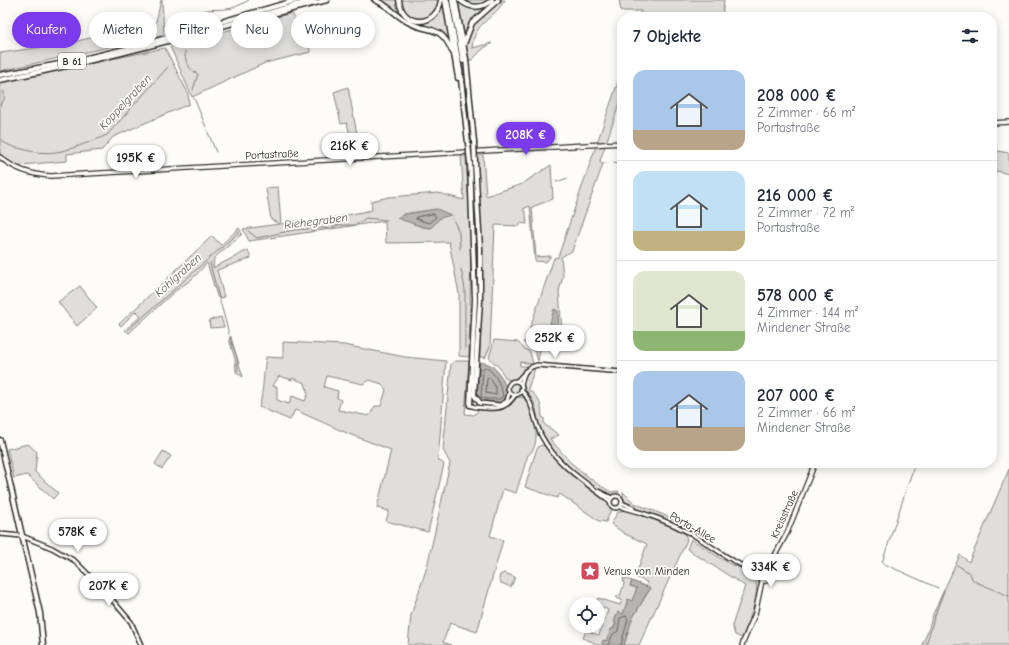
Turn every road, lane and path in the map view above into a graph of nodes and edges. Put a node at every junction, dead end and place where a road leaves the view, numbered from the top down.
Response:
1 (293, 0) edge
2 (297, 0) edge
3 (313, 0) edge
4 (327, 0) edge
5 (376, 0) edge
6 (399, 0) edge
7 (441, 0) edge
8 (446, 0) edge
9 (452, 0) edge
10 (455, 0) edge
11 (460, 0) edge
12 (492, 0) edge
13 (498, 0) edge
14 (285, 4) junction
15 (272, 12) edge
16 (283, 13) edge
17 (231, 24) edge
18 (464, 46) junction
19 (459, 60) junction
20 (462, 69) junction
21 (1, 74) edge
22 (0, 80) edge
23 (1009, 122) edge
24 (997, 123) edge
25 (617, 144) edge
26 (0, 157) edge
27 (475, 356) junction
28 (474, 363) junction
29 (525, 371) junction
30 (617, 372) edge
31 (517, 381) junction
32 (521, 384) junction
33 (522, 390) junction
34 (509, 393) junction
35 (517, 394) junction
36 (529, 398) junction
37 (480, 403) joint
38 (470, 405) joint
39 (0, 440) edge
40 (813, 468) edge
41 (611, 500) junction
42 (622, 505) junction
43 (0, 534) edge
44 (22, 536) junction
45 (767, 570) junction
46 (759, 573) junction
47 (762, 581) junction
48 (43, 645) edge
49 (141, 645) edge
50 (742, 645) edge

1 - 14 main road
2 - 14 main road, B 61
3 - 15 main road, B 61
4 - 16 main road
5 - 19 main road
6 - 7 main road
8 - 19 main road
9 - 19 main road
10 - 18 main road
11 - 12 main road
13 - 18 main road
14 - 21 main road, B 61
17 - 22 main road, B 61
18 - 19 main road
19 - 20 main road
19 - 20 main road
20 - 27 main road, bridge
20 - 27 main road, bridge
23 - 24 main road
25 - 26 main road, Portastraße
27 - 28 main road
28 - 37 main road
28 - 38 main road
29 - 30 street
29 - 31 street
29 - 32 street
31 - 32 street
31 - 34 street
32 - 33 street
33 - 35 street
33 - 36 street
34 - 35 street
34 - 37 street
35 - 36 street
35 - 38 street
36 - 41 street
39 - 44 main road
40 - 45 main road, Kreisstraße
41 - 42 street
41 - 42 street
42 - 46 street, Porta-Allee
43 - 44 street
44 - 48 main road
44 - 49 street
45 - 46 main road
45 - 47 main road
46 - 47 main road
47 - 50 main road

